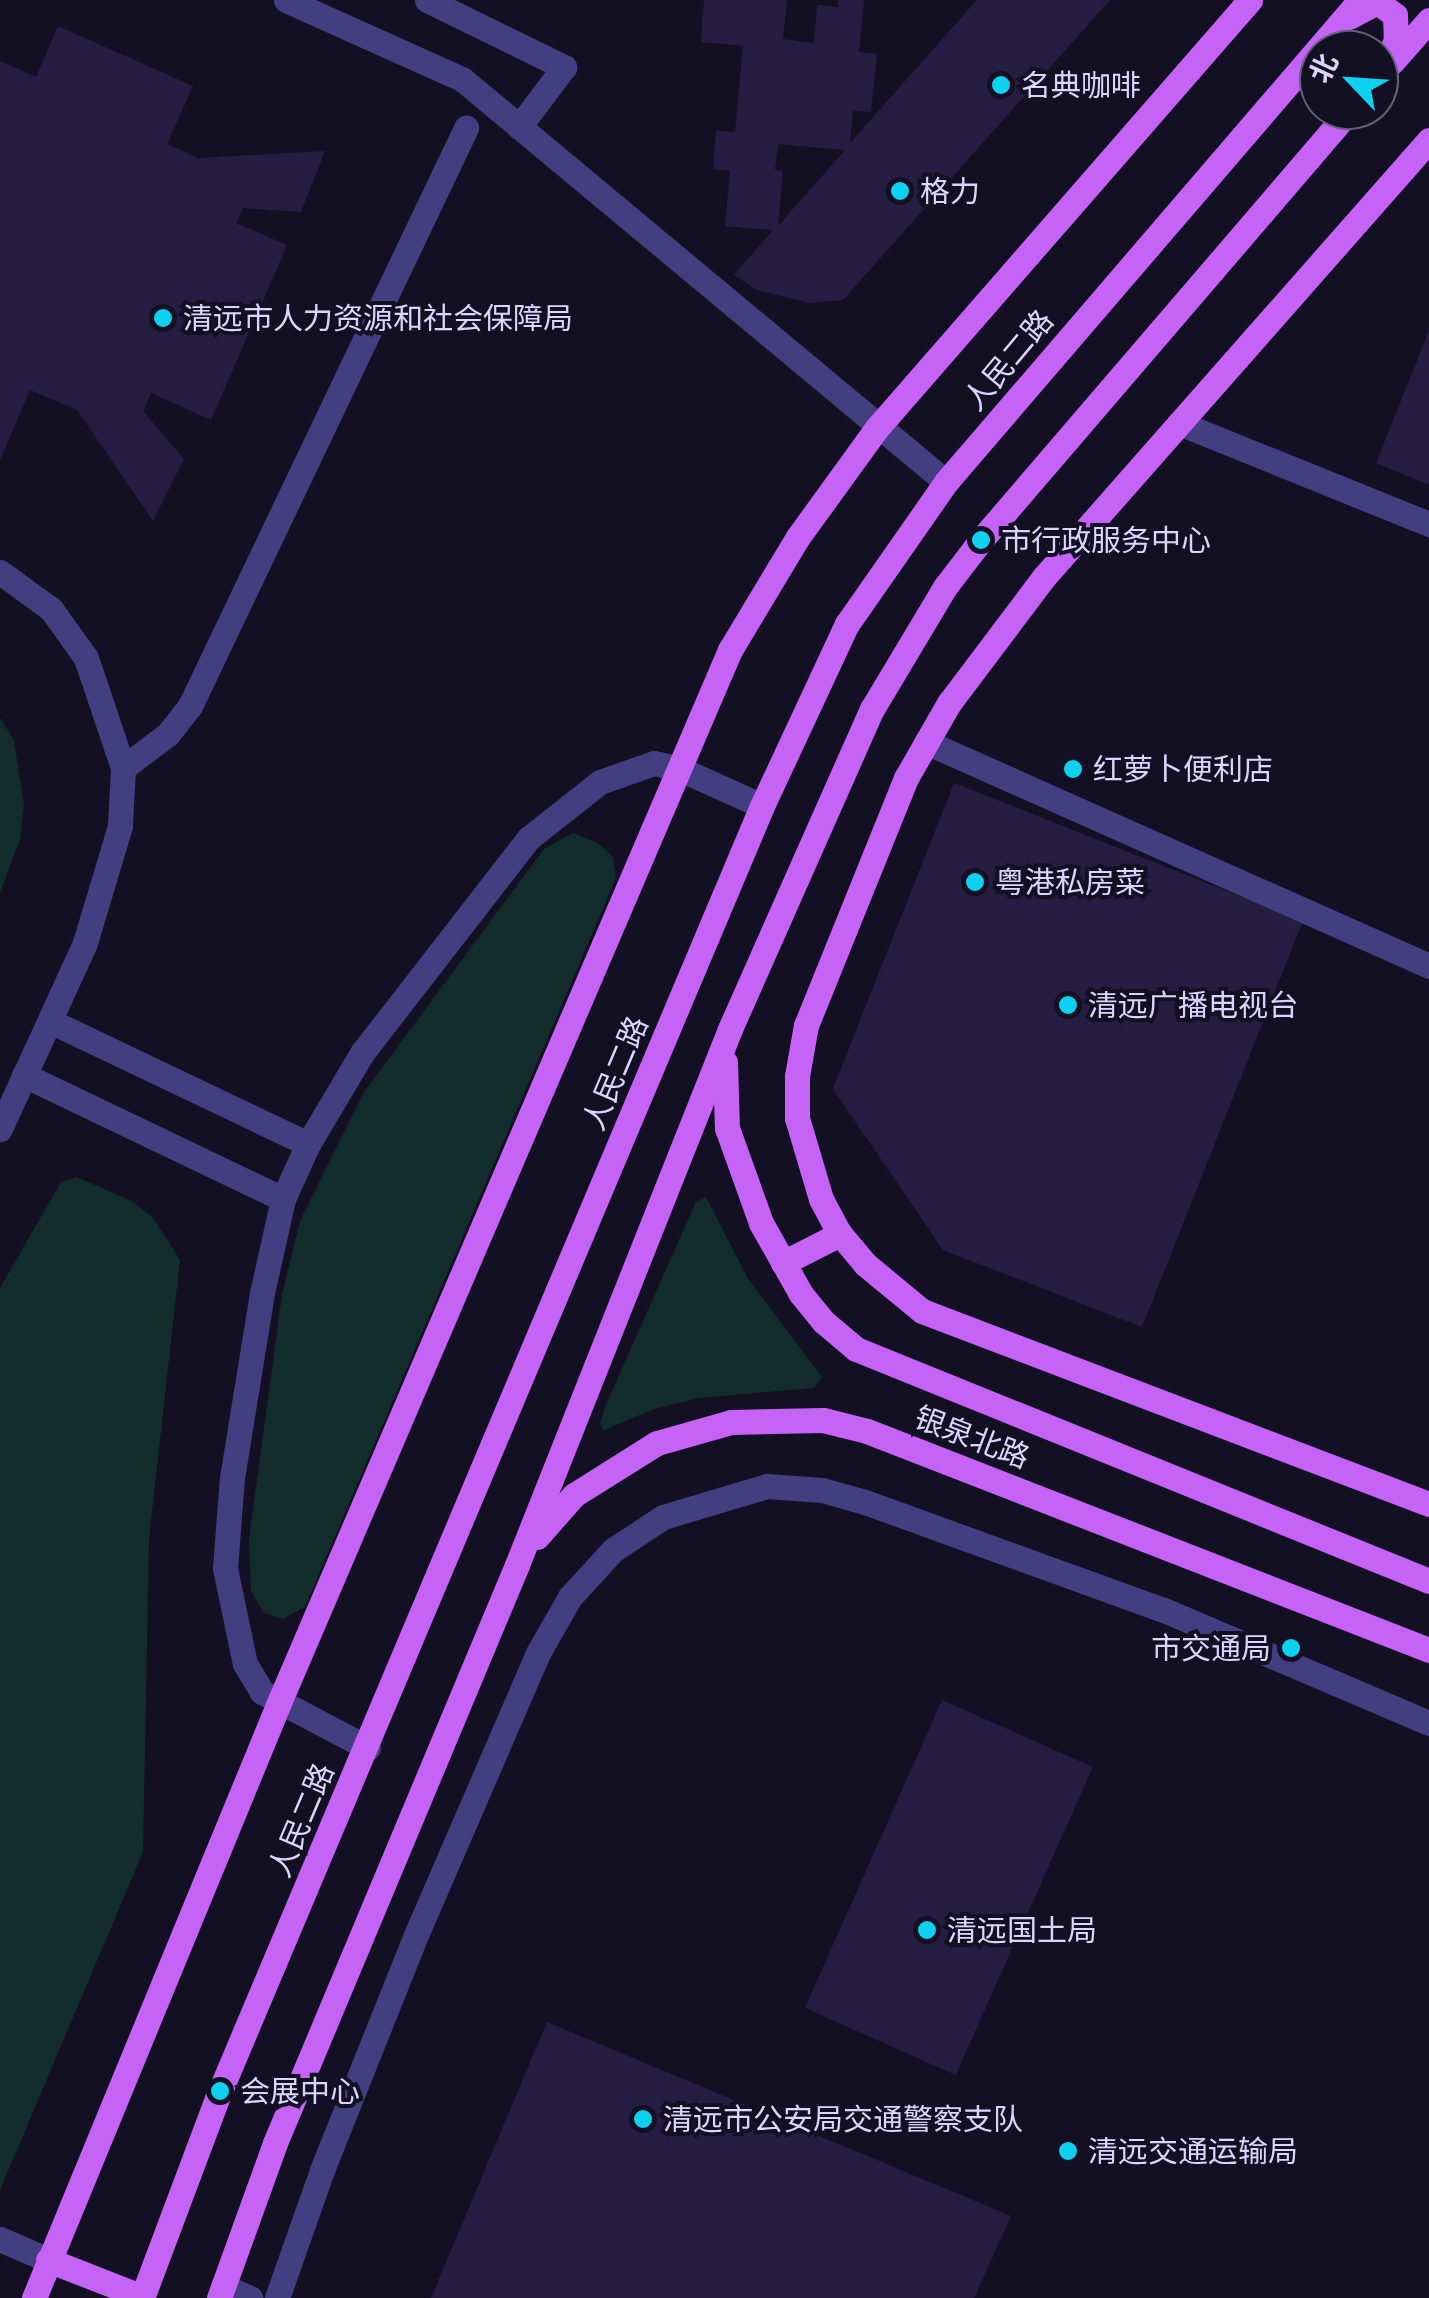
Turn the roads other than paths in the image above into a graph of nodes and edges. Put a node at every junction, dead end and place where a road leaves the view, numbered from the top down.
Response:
1 (286, 0) edge
2 (428, 0) edge
3 (1250, 0) edge
4 (1360, 0) edge
5 (1429, 20) edge
6 (1334, 30) joint
7 (1396, 30) edge
8 (1399, 54) edge
9 (1299, 71) edge
10 (519, 127) junction
11 (466, 128) dead end
12 (1333, 130) edge
13 (1429, 140) edge
14 (1178, 423) junction
15 (877, 428) junction
16 (946, 482) junction
17 (1429, 524) edge
18 (0, 572) edge
19 (926, 742) junction
20 (123, 768) junction
21 (678, 768) junction
22 (762, 806) junction
23 (1429, 966) edge
24 (50, 1020) junction
25 (730, 1029) junction
26 (24, 1076) junction
27 (0, 1129) edge
28 (308, 1144) junction
29 (282, 1199) junction
30 (840, 1234) junction
31 (783, 1263) junction
32 (1429, 1504) edge
33 (517, 1566) junction
34 (1429, 1581) edge
35 (1429, 1650) edge
36 (278, 1705) junction
37 (1429, 1723) edge
38 (368, 1748) junction
39 (0, 2239) edge
40 (48, 2260) junction
41 (222, 2292) edge
42 (34, 2298) edge
43 (143, 2298) edge
44 (250, 2298) edge
45 (277, 2298) edge

1 - 10 street
2 - 10 street
3 - 15 main road, 人民二路
4 - 6 main road, 人民二路
5 - 8 main road
6 - 7 main road
9 - 16 main road, 人民二路
10 - 15 street
11 - 20 street
12 - 25 main road
13 - 14 main road
14 - 17 street
14 - 19 main road
15 - 16 street
15 - 21 main road, 人民二路
16 - 22 main road, 人民二路
18 - 20 street
19 - 23 street
19 - 30 main road
20 - 24 street
21 - 22 street
21 - 28 street
21 - 36 main road, 人民二路
22 - 38 main road, 人民二路
24 - 26 street
24 - 28 street
25 - 31 main road, 银泉北路
25 - 33 main road
26 - 27 street
26 - 29 street
28 - 29 street
29 - 36 street
30 - 31 main road
30 - 32 main road
31 - 34 main road, 银泉北路
33 - 35 main road, 银泉北路
33 - 41 main road
36 - 38 street
36 - 40 main road, 人民二路
37 - 45 street
38 - 43 main road, 人民二路
39 - 40 street
40 - 42 main road, 人民二路
40 - 43 main road
41 - 44 street

